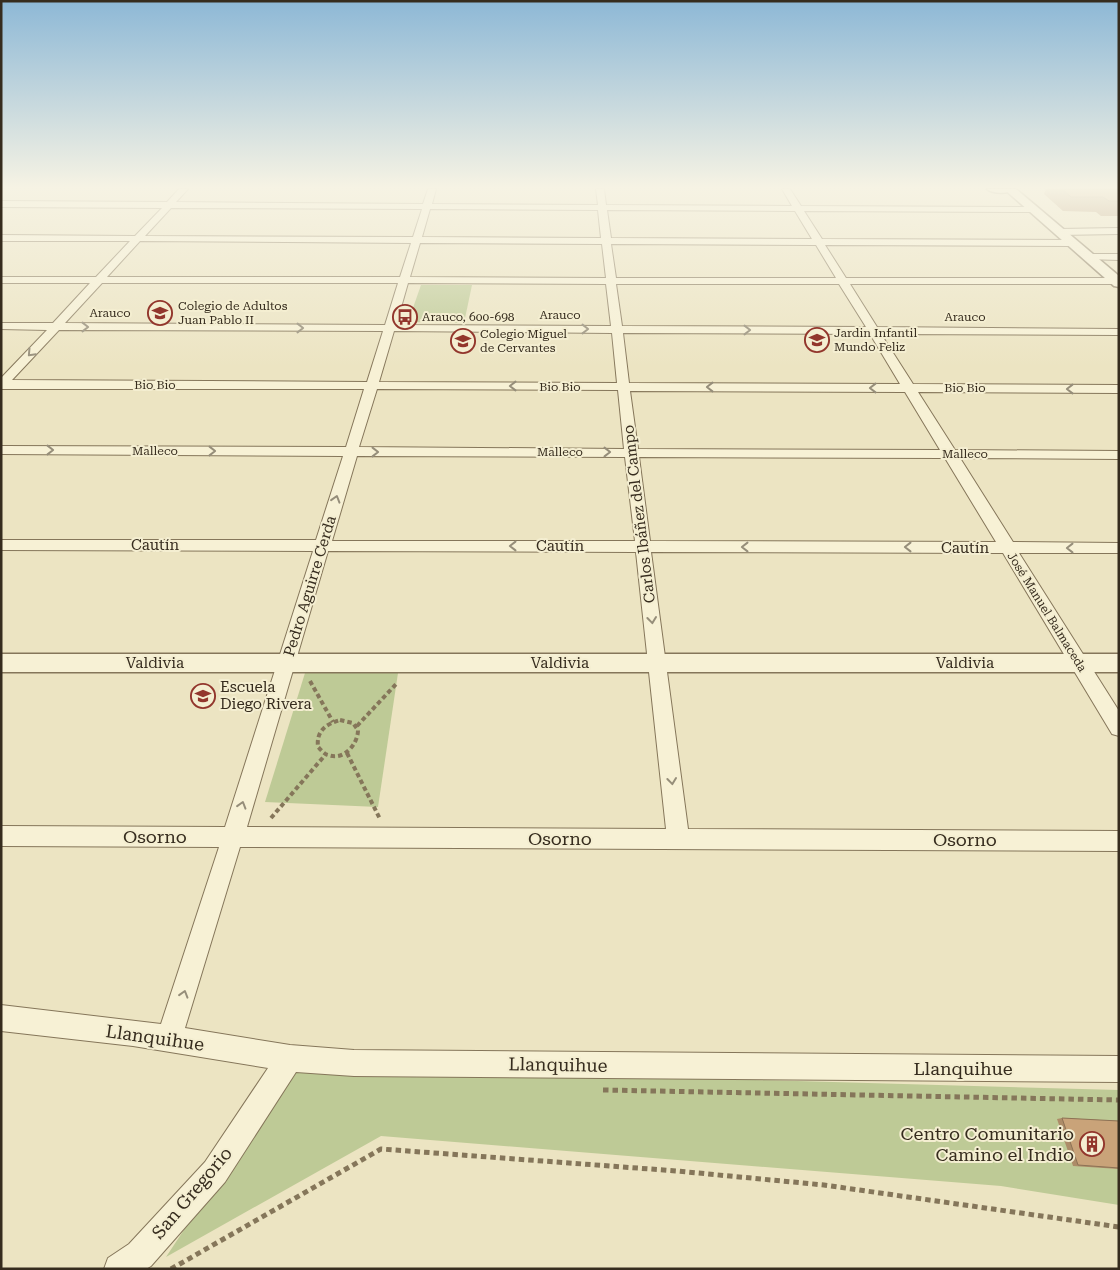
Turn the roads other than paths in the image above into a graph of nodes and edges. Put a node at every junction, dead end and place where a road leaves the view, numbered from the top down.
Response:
1 (129, 248) edge
2 (414, 248) edge
3 (607, 248) edge
4 (822, 248) edge
5 (1078, 248) edge
6 (1119, 256) edge
7 (1088, 257) junction
8 (1, 280) edge
9 (99, 280) junction
10 (404, 280) junction
11 (611, 281) junction
12 (843, 281) junction
13 (1118, 282) edge
14 (1, 326) edge
15 (55, 327) junction
16 (389, 328) junction
17 (617, 329) junction
18 (873, 331) junction
19 (1119, 332) edge
20 (1, 384) edge
21 (371, 386) junction
22 (624, 387) junction
23 (909, 388) junction
24 (1119, 389) edge
25 (1, 450) edge
26 (351, 452) junction
27 (632, 453) junction
28 (950, 454) junction
29 (1119, 455) edge
30 (1, 545) edge
31 (322, 546) junction
32 (643, 547) junction
33 (1007, 548) junction
34 (1119, 548) edge
35 (1, 662) edge
36 (293, 663) junction
37 (657, 663) junction
38 (1079, 663) junction
39 (1119, 663) edge
40 (1119, 728) edge
41 (1, 836) edge
42 (232, 837) junction
43 (678, 839) junction
44 (1119, 841) edge
45 (1, 1018) edge
46 (168, 1039) junction
47 (290, 1058) junction
48 (1119, 1070) edge
49 (119, 1269) edge

1 - 9 street
2 - 10 street, Pedro Aguirre Cerda
3 - 11 street, Carlos Ibáñez del Campo
4 - 12 street, José Manuel Balmaceda
5 - 7 street
6 - 7 street
7 - 13 street
8 - 9 street
9 - 10 street
9 - 15 street
10 - 11 street
10 - 16 street, Pedro Aguirre Cerda
11 - 12 street
11 - 17 street, Carlos Ibáñez del Campo
12 - 13 street
12 - 18 street, José Manuel Balmaceda
14 - 15 street, Arauco
15 -> 16 street, Arauco
15 -> 20 street
16 -> 17 street, Arauco
16 - 21 street, Pedro Aguirre Cerda
17 -> 18 street, Arauco
17 - 22 street, Carlos Ibáñez del Campo
18 - 19 street, Arauco
18 - 23 street, José Manuel Balmaceda
20 - 21 street, Bio Bio
22 -> 21 street, Bio Bio
21 - 26 street, Pedro Aguirre Cerda
23 -> 22 street, Bio Bio
22 - 27 street, Carlos Ibáñez del Campo
24 -> 23 street, Bio Bio
23 - 28 street, José Manuel Balmaceda
25 -> 26 street, Malleco
26 -> 27 street, Malleco
31 -> 26 street, Pedro Aguirre Cerda
27 - 28 street, Malleco
27 - 32 street, Carlos Ibáñez del Campo
28 - 29 street, Malleco
28 - 33 street, José Manuel Balmaceda
30 - 31 street, Cautín
32 -> 31 street, Cautín
31 - 36 street, Pedro Aguirre Cerda
33 -> 32 street, Cautín
32 -> 37 street, Carlos Ibáñez del Campo
34 -> 33 street, Cautín
33 - 38 street, José Manuel Balmaceda
35 - 36 street, Valdivia
36 - 37 street, Valdivia
42 -> 36 street, Pedro Aguirre Cerda
37 - 38 street, Valdivia
37 -> 43 street, Carlos Ibáñez del Campo
38 - 39 street, Valdivia
38 - 40 street, José Manuel Balmaceda
41 - 42 street, Osorno
42 - 43 street, Osorno
46 -> 42 street, Pedro Aguirre Cerda
43 - 44 street, Osorno
45 - 46 street, Llanquihue
46 - 47 street, Llanquihue
47 - 48 street, Llanquihue
47 - 49 street, San Gregorio

